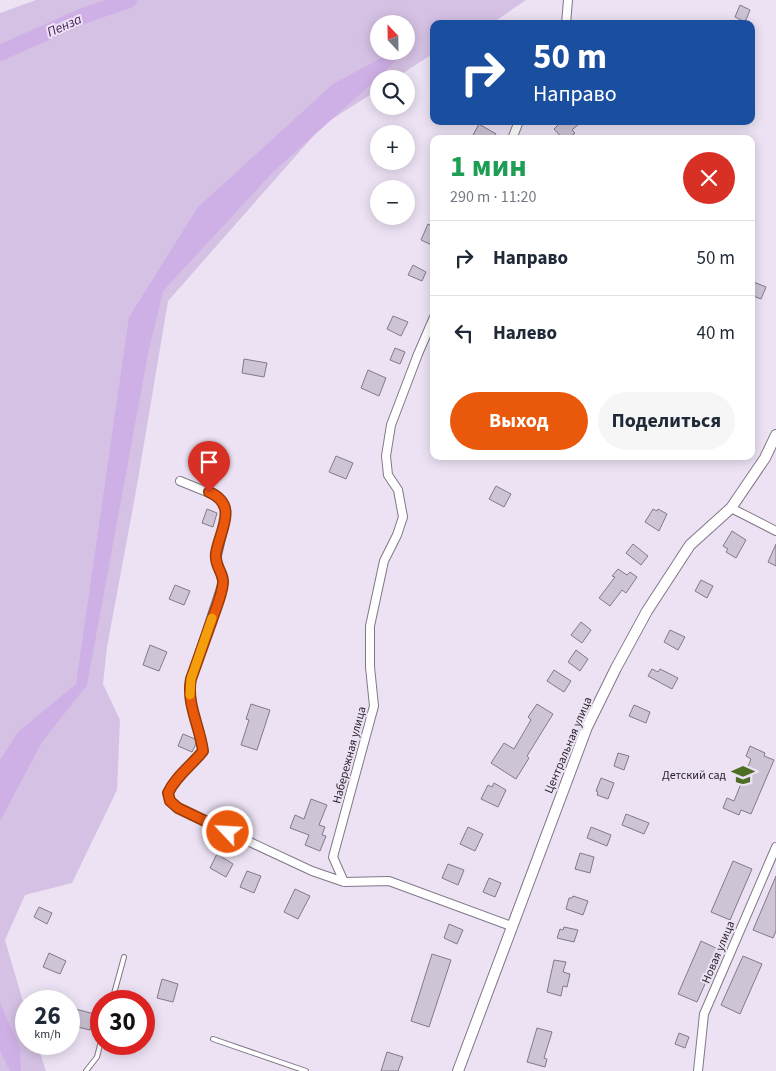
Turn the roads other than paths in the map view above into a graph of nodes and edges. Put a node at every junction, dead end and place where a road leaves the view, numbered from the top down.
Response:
1 (568, 0) edge
2 (566, 20) edge
3 (430, 326) edge
4 (776, 435) edge
5 (180, 481) dead end
6 (731, 508) junction
7 (776, 530) edge
8 (776, 847) edge
9 (344, 882) junction
10 (511, 926) junction
11 (124, 958) dead end
12 (115, 990) edge
13 (213, 1038) dead end
14 (97, 1055) edge
15 (86, 1071) edge
16 (306, 1071) edge
17 (458, 1071) edge
18 (698, 1071) edge

1 - 2 street
3 - 9 street, Набережная улица
4 - 6 street, Центральная улица
5 - 9 street
6 - 7 street
6 - 10 street, Центральная улица
8 - 18 street, Новая улица
9 - 10 street
10 - 17 street, Центральная улица
11 - 12 lane
13 - 16 lane
14 - 15 lane

